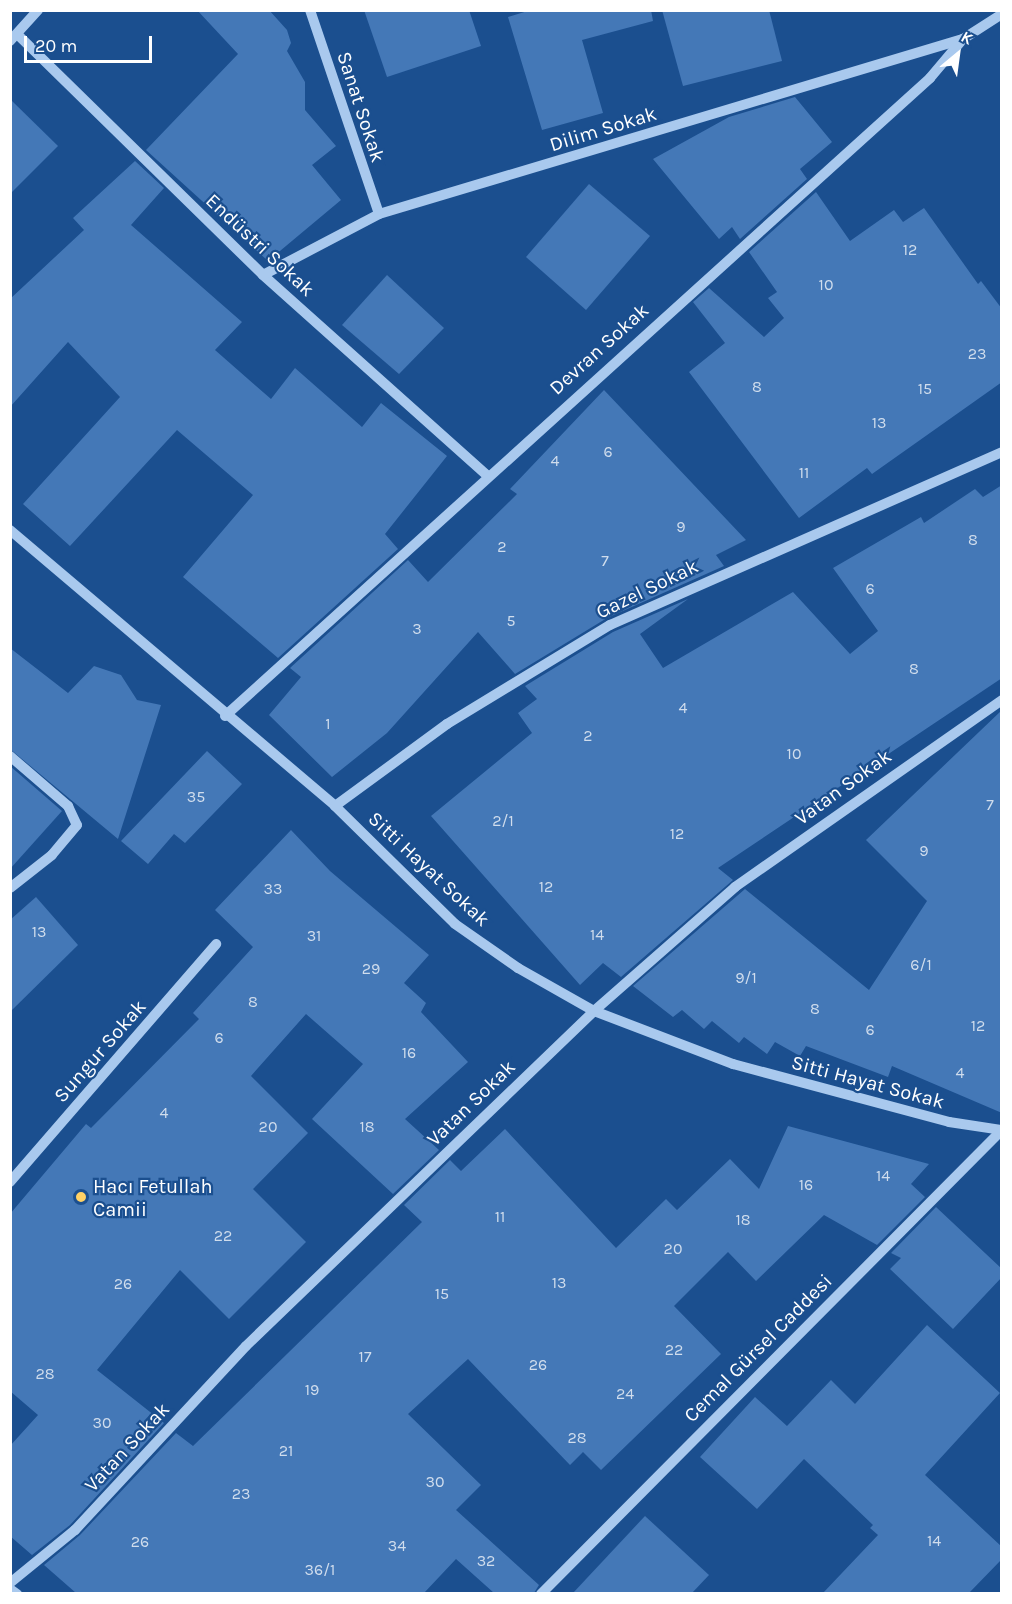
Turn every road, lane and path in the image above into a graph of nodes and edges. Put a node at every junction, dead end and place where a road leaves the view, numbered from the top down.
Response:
1 (38, 10) edge
2 (310, 10) edge
3 (1002, 14) edge
4 (14, 37) edge
5 (963, 39) junction
6 (379, 214) junction
7 (263, 275) junction
8 (1002, 452) edge
9 (487, 475) junction
10 (10, 530) edge
11 (1002, 700) edge
12 (225, 716) junction
13 (10, 756) edge
14 (335, 806) junction
15 (10, 888) edge
16 (216, 944) dead end
17 (594, 1011) junction
18 (1002, 1130) edge
19 (10, 1182) edge
20 (10, 1583) edge
21 (10, 1589) edge
22 (17, 1593) edge
23 (541, 1593) edge

1 - 4 street
2 - 6 street, Sanat Sokak
3 - 5 street, Devran Sokak
4 - 7 street, Endüstri Sokak
5 - 6 street, Dilim Sokak
5 - 9 street, Devran Sokak
6 - 7 street, Dilim Sokak
7 - 9 street, Endüstri Sokak
8 - 14 street, Gazel Sokak
9 - 12 street, Devran Sokak
10 - 12 street, Sitti Hayat Sokak
11 - 17 street, Vatan Sokak
12 - 14 street, Sitti Hayat Sokak
13 - 15 street
14 - 17 street, Sitti Hayat Sokak
16 - 19 street, Sungur Sokak
17 - 18 street, Sitti Hayat Sokak
17 - 20 street, Vatan Sokak
18 - 23 street, Cemal Gürsel Caddesi
21 - 22 street

